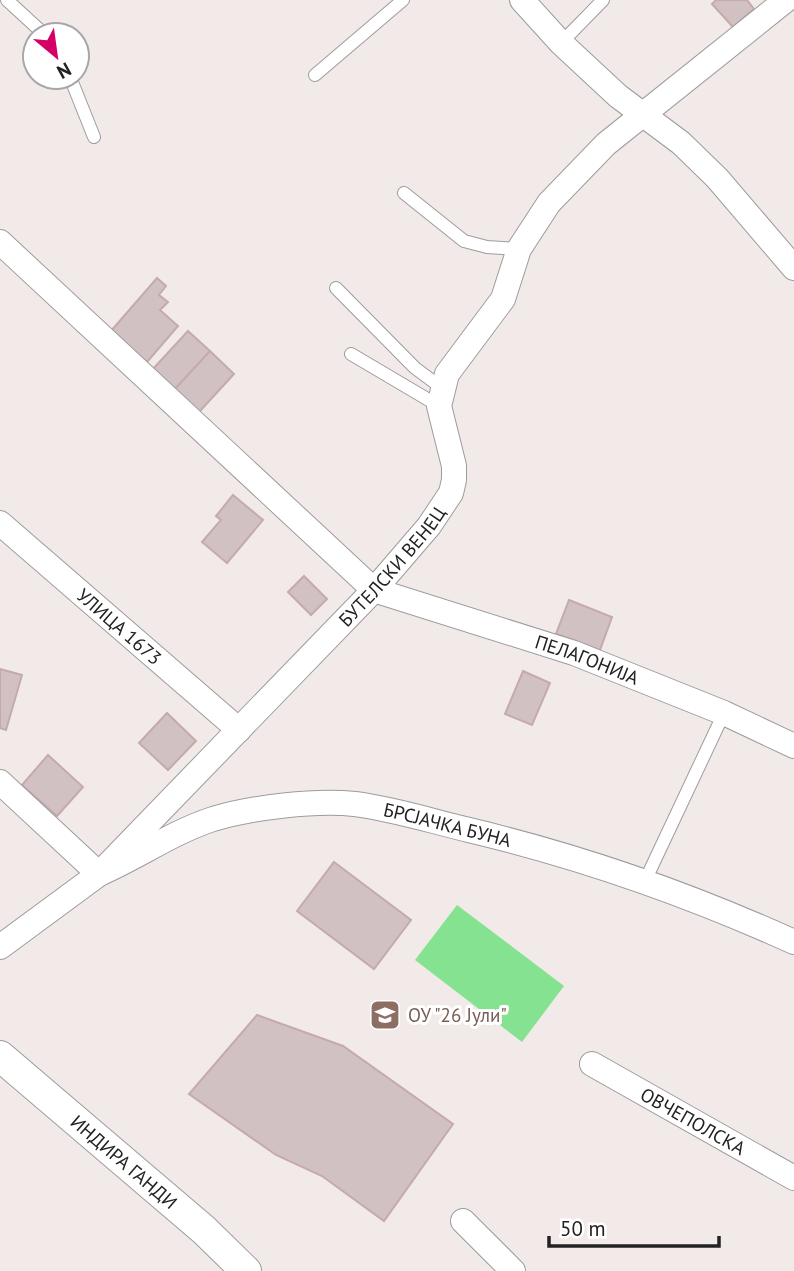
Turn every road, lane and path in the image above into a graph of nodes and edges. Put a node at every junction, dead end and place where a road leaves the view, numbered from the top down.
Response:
1 (7, 0) edge
2 (403, 0) edge
3 (522, 0) edge
4 (603, 0) edge
5 (786, 0) edge
6 (30, 21) edge
7 (561, 43) junction
8 (315, 75) dead end
9 (75, 91) edge
10 (644, 115) junction
11 (94, 137) dead end
12 (404, 193) dead end
13 (519, 249) junction
14 (5, 257) edge
15 (794, 268) edge
16 (336, 288) dead end
17 (351, 354) dead end
18 (441, 397) junction
19 (0, 523) edge
20 (374, 590) junction
21 (724, 713) junction
22 (239, 730) junction
23 (794, 746) edge
24 (0, 782) edge
25 (99, 874) junction
26 (645, 881) junction
27 (794, 942) edge
28 (0, 947) edge
29 (0, 1056) edge
30 (593, 1064) dead end
31 (794, 1178) edge
32 (463, 1221) dead end
33 (246, 1271) edge
34 (513, 1271) edge

1 - 6 lane
2 - 8 lane
3 - 7 street
4 - 7 lane
5 - 10 street
7 - 10 street
9 - 11 lane
10 - 13 street
10 - 15 street
12 - 13 lane
13 - 18 street
14 - 20 street
16 - 18 lane
17 - 18 lane
18 - 20 street, БУТЕЛСКИ ВЕНЕЦ
19 - 22 street, УЛИЦА 1673
20 - 21 street, ПЕЛАГОНИЈА
20 - 22 street, БУТЕЛСКИ ВЕНЕЦ
21 - 23 street, ПЕЛАГОНИЈА
21 - 26 lane
22 - 25 street, БУТЕЛСКИ ВЕНЕЦ
24 - 25 street
25 - 26 street, БРСЈАЧКА БУНА
25 - 28 street, БУТЕЛСКИ ВЕНЕЦ
26 - 27 street, БРСЈАЧКА БУНА
29 - 33 street, ИНДИРА ГАНДИ
30 - 31 street, ОВЧЕПОЛСКА
32 - 34 street

